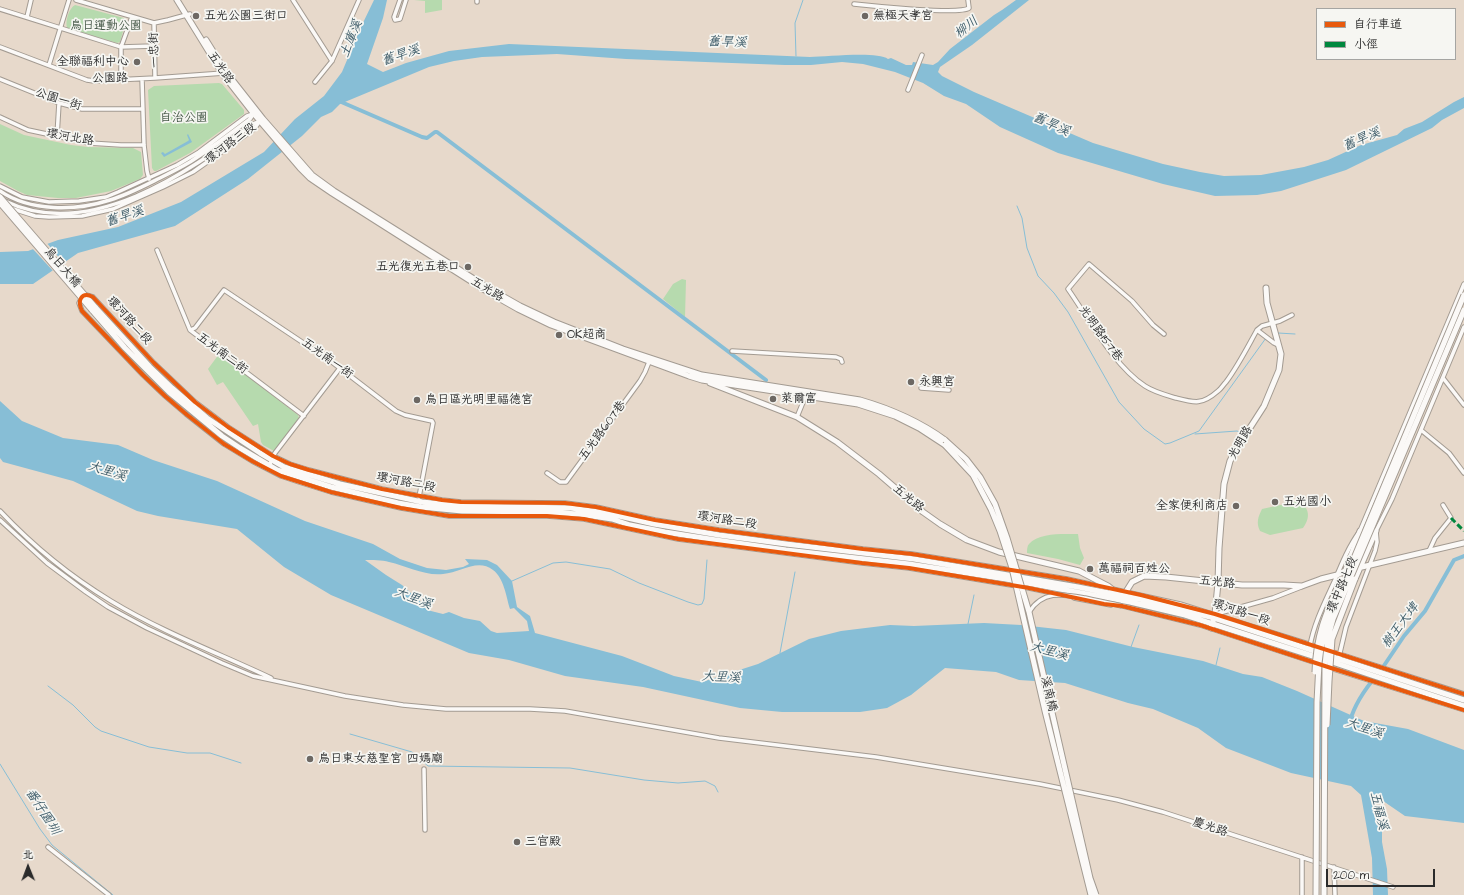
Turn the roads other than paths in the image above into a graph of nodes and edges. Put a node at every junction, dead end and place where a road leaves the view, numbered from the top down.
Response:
1 (31, 0) edge
2 (69, 0) edge
3 (76, 0) edge
4 (177, 0) edge
5 (181, 0) edge
6 (293, 0) edge
7 (359, 0) edge
8 (400, 0) edge
9 (406, 0) edge
10 (968, 0) edge
11 (854, 4) dead end
12 (0, 9) edge
13 (188, 14) junction
14 (26, 17) junction
15 (132, 17) junction
16 (154, 23) junction
17 (62, 28) junction
18 (154, 46) junction
19 (0, 47) edge
20 (121, 47) junction
21 (922, 55) dead end
22 (332, 61) junction
23 (49, 65) junction
24 (224, 72) junction
25 (155, 78) junction
26 (0, 79) edge
27 (121, 79) junction
28 (142, 79) junction
29 (315, 82) dead end
30 (908, 90) dead end
31 (59, 103) junction
32 (143, 109) junction
33 (255, 113) junction
34 (0, 116) edge
35 (262, 120) junction
36 (57, 136) junction
37 (144, 145) junction
38 (295, 159) junction
39 (149, 178) junction
40 (151, 182) junction
41 (0, 186) edge
42 (154, 189) junction
43 (0, 191) edge
44 (0, 198) edge
45 (0, 203) edge
46 (157, 250) dead end
47 (1464, 284) edge
48 (1266, 288) dead end
49 (1464, 295) edge
50 (1464, 310) edge
51 (1292, 315) dead end
52 (1272, 322) junction
53 (1464, 327) edge
54 (112, 330) junction
55 (190, 330) junction
56 (1258, 330) junction
57 (1164, 334) dead end
58 (1278, 345) junction
59 (732, 352) dead end
60 (649, 362) junction
61 (842, 362) dead end
62 (340, 368) junction
63 (702, 377) junction
64 (1443, 378) junction
65 (921, 388) dead end
66 (948, 390) dead end
67 (812, 392) junction
68 (806, 395) junction
69 (1464, 405) edge
70 (191, 408) joint
71 (304, 416) junction
72 (797, 417) junction
73 (1421, 430) junction
74 (945, 443) junction
75 (271, 463) junction
76 (547, 473) dead end
77 (1464, 473) edge
78 (1377, 490) junction
79 (1394, 495) junction
80 (419, 497) junction
81 (1374, 498) junction
82 (1390, 502) junction
83 (1443, 505) dead end
84 (0, 511) edge
85 (0, 520) edge
86 (630, 522) junction
87 (653, 527) junction
88 (1376, 531) junction
89 (1360, 532) junction
90 (1464, 543) edge
91 (1429, 551) junction
92 (1371, 564) junction
93 (1360, 567) junction
94 (1345, 571) junction
95 (1006, 576) junction
96 (1339, 577) junction
97 (1218, 583) junction
98 (1302, 586) junction
99 (1116, 592) junction
100 (1124, 596) junction
101 (1109, 603) junction
102 (1122, 606) junction
103 (1029, 612) junction
104 (1213, 621) junction
105 (1309, 650) junction
106 (1308, 660) junction
107 (1338, 662) junction
108 (278, 681) junction
109 (1464, 694) edge
110 (1464, 700) edge
111 (1464, 706) edge
112 (1464, 710) edge
113 (1317, 761) junction
114 (1324, 762) junction
115 (424, 769) dead end
116 (425, 830) dead end
117 (48, 847) dead end
118 (1302, 857) junction
119 (1334, 867) junction
120 (1393, 887) dead end
121 (109, 895) edge
122 (1091, 895) edge
123 (1096, 895) edge
124 (1302, 895) edge
125 (1316, 895) edge
126 (1324, 895) edge
127 (1335, 895) edge

1 - 14 street
2 - 17 street
3 - 15 street
4 - 13 street, 五光路
5 - 13 street, 五光路
6 - 22 street
7 - 22 street
8 - 9 street
10 - 11 street
12 - 14 street
13 - 16 street
13 - 24 street, 五光路
14 - 17 street
15 - 16 street
15 - 20 street
16 - 18 street, 一忠街
17 - 20 street
17 - 23 street
18 - 20 street
18 - 25 street, 一忠街
19 - 23 street, 公園路
20 - 27 street
21 - 30 street
22 - 29 street
23 - 27 street, 公園路
24 - 25 street, 公園路
24 - 33 street, 五光路
25 - 28 street, 公園路
26 - 31 street, 公園一街
27 - 28 street, 公園路
28 - 32 street
31 - 32 street, 公園一街
31 - 36 street
32 - 37 street
33 - 35 street, 五光路
33 - 39 street, 環河路三段
33 - 40 street, 環河路三段
34 - 36 street, 環河北路
35 - 38 street, 五光路
35 - 42 street, 環河路三段
36 - 37 street, 環河北路
37 - 39 street
38 - 60 street, 五光路
38 - 63 street, 五光路
39 - 40 street
39 - 41 street, 環河路三段
40 - 42 street
40 - 43 street, 環河路三段
42 - 44 street, 環河路三段
42 - 45 street, 環河路三段
44 - 54 street, 烏日大橋, bridge
45 - 54 street, 烏日大橋, bridge
46 - 55 street, 五光南二街
47 - 78 street, 環中路七段
48 - 52 street, 光明路
49 - 113 street, 環中路七段, bridge
50 - 114 street, 環中路七段, bridge
51 - 52 street
52 - 56 street
52 - 58 street, 光明路
53 - 64 street, 環中路七段
54 - 70 street, 烏日大橋
55 - 62 street, 五光南一街
55 - 71 street, 五光南二街
56 - 57 street, 光明路157巷
56 - 58 street
58 - 97 street, 光明路
59 - 61 street
60 - 63 street, 五光路
60 - 76 street, 五光路607巷
62 - 71 street
62 - 80 street, 五光南一街
63 - 67 street, 五光路
63 - 68 street, 五光路
63 - 72 street, 五光路
64 - 69 street
64 - 73 street, 環中路七段
65 - 66 street
67 - 68 street
67 - 74 street, 五光路
68 - 72 street
68 - 74 street, 五光路
70 - 75 street, 環河路二段
71 - 75 street
72 - 99 street, 五光路
73 - 77 street
73 - 79 street, 環中路七段
74 - 103 street, 溪南橋, bridge
74 - 122 street, 溪南橋, bridge
75 - 75 street, 環河路二段
75 - 80 street, 環河路二段
75 - 86 street, 環河路二段
75 - 86 street, 環河路二段
78 - 79 street
78 - 81 street, 環中路七段
79 - 82 street, 環中路七段
80 - 86 street, 環河路二段
81 - 82 street
81 - 89 street, 環中路七段
82 - 88 street, 環中路七段
83 - 91 street
84 - 108 street
85 - 108 street
86 - 87 street, 環河路二段
86 - 87 street, 環河路二段
87 - 95 street, 環河路二段
87 - 95 street, 環河路二段
88 - 92 street, 環中路七段
88 - 93 street
89 - 94 street
89 - 96 street, 環中路七段
90 - 91 street
91 - 92 street
92 - 93 street
92 - 107 street, 環中路七段
93 - 94 street
93 - 114 street, bridge
94 - 96 street
95 - 99 street, 環河路一段
95 - 100 street, 環河路一段
95 - 102 street, 環河路一段
96 - 98 street, 五光路
96 - 105 street, 環中路七段
96 - 113 street, bridge
97 - 98 street, 五光路
97 - 100 street, 五光路
97 - 104 street, 光明路
98 - 104 street, 五光路
99 - 100 street
99 - 100 street, 環河路一段
100 - 101 street, bridge
100 - 102 street
100 - 104 street, 環河路一段
100 - 104 street, 環河路一段
101 - 102 street, bridge
101 - 103 street, bridge
102 - 104 street, 環河路一段
103 - 123 street, 溪南橋, bridge
104 - 105 street, 環河路一段
104 - 105 street, 環河路一段
104 - 106 street, 環河路一段
105 - 106 street, 環中路七段
105 - 107 street, 環河路一段
105 - 107 street, 環河路一段
106 - 107 street, 環河路一段
107 - 109 street, 環河路一段
107 - 110 street, 環河路一段
107 - 111 street, 環河路一段
107 - 112 street, 環河路一段
108 - 118 street, 慶光路
113 - 125 street, 環中路七段, bridge
114 - 126 street, 環中路七段, bridge
115 - 116 street
117 - 121 street
118 - 119 street, 慶光路
118 - 124 street
119 - 120 street, 慶光路
119 - 127 street

